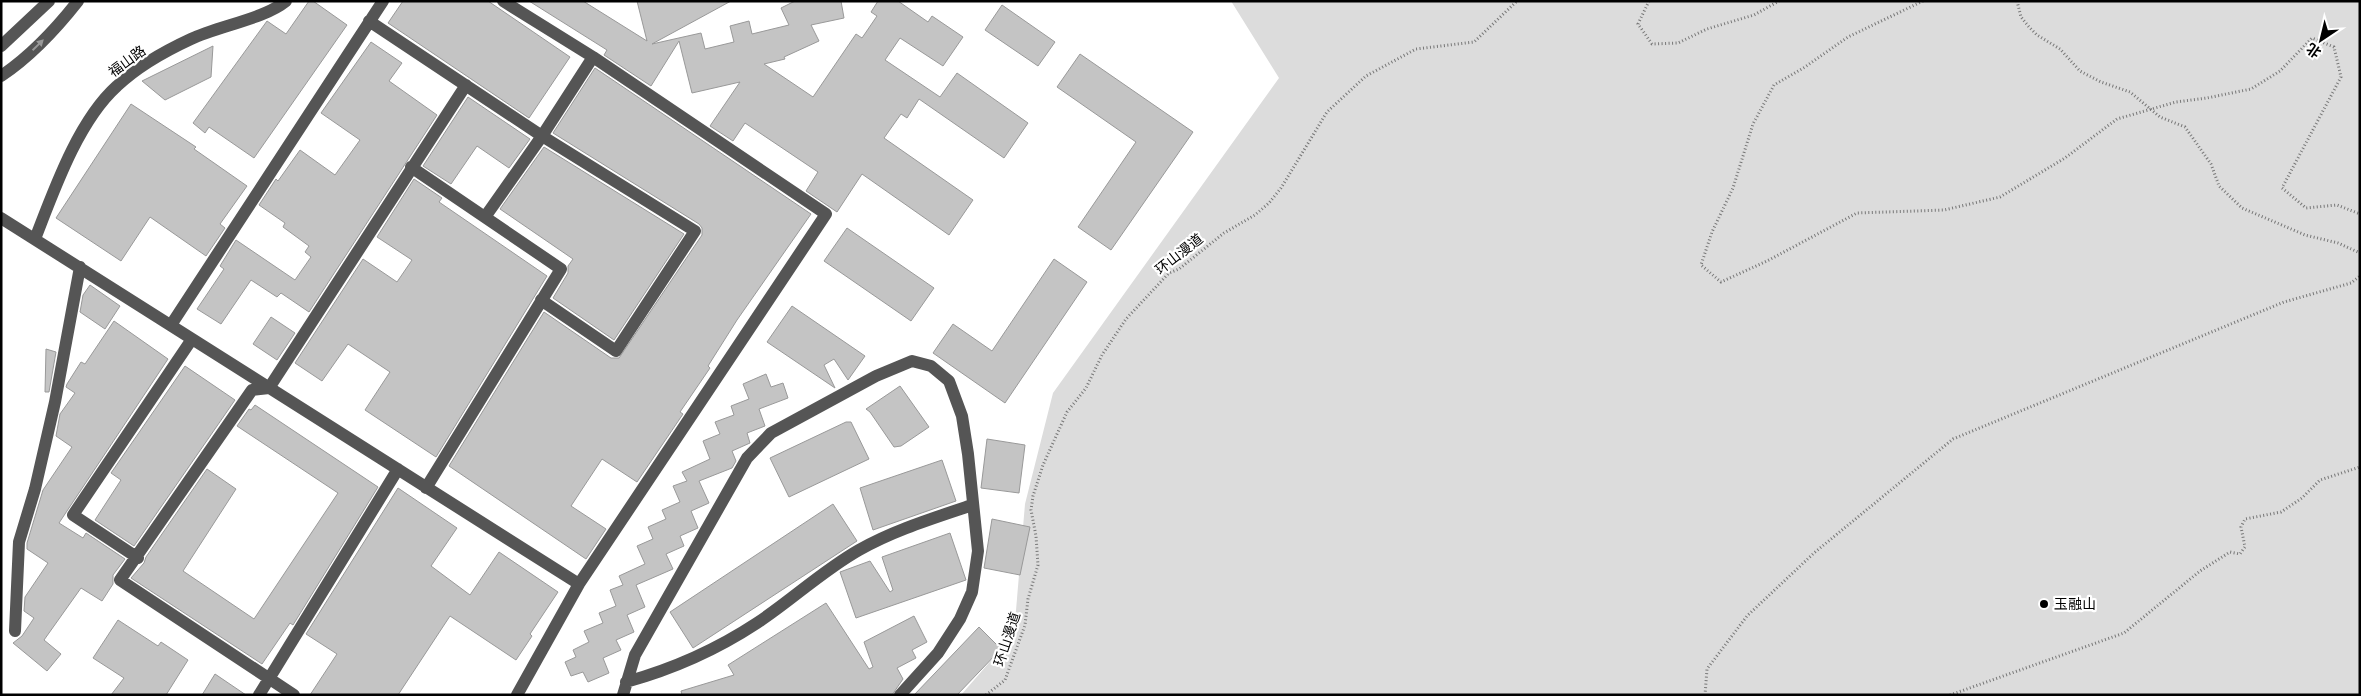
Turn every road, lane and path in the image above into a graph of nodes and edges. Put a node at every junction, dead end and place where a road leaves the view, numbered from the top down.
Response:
1 (50, 1) edge
2 (78, 1) edge
3 (286, 1) edge
4 (383, 1) edge
5 (503, 1) edge
6 (1517, 1) edge
7 (1649, 1) edge
8 (1779, 1) edge
9 (1924, 1) edge
10 (2016, 1) edge
11 (369, 21) junction
12 (1, 46) edge
13 (593, 56) junction
14 (1, 76) edge
15 (466, 85) junction
16 (2151, 110) junction
17 (542, 136) junction
18 (411, 167) junction
19 (2360, 214) edge
20 (485, 217) junction
21 (1, 218) edge
22 (35, 239) junction
23 (2360, 253) edge
24 (80, 267) junction
25 (2360, 276) edge
26 (541, 300) junction
27 (171, 325) junction
28 (192, 339) junction
29 (269, 388) junction
30 (2360, 467) edge
31 (398, 469) junction
32 (426, 488) junction
33 (972, 504) junction
34 (138, 558) junction
35 (579, 584) junction
36 (15, 631) dead end
37 (268, 678) junction
38 (624, 688) edge
39 (258, 695) edge
40 (294, 695) edge
41 (517, 695) edge
42 (900, 695) edge
43 (986, 695) edge
44 (1705, 695) edge
45 (1950, 695) edge

1 - 12 street
14 -> 2 street
3 - 22 street, 福山路
4 - 11 street
5 - 13 street
6 - 43 path, 环山漫道
7 - 8 path
9 - 16 path
10 - 16 path
11 - 15 street
11 - 27 street
13 - 17 street
13 - 35 street
15 - 17 street
15 - 18 street
16 - 19 path
16 - 23 path
17 - 20 street
17 - 26 street
18 - 20 street
18 - 29 street
20 - 26 street
21 - 22 street
22 - 24 street
24 - 27 street
24 - 36 street
25 - 44 path
26 - 32 street
27 - 28 street
28 - 29 street
28 - 34 street
29 - 31 street
29 - 34 street
30 - 45 path
31 - 32 street
31 - 37 street
32 - 35 street
33 - 38 street
33 - 38 street
33 - 42 street
34 - 37 street
35 - 41 street
37 - 39 street
37 - 40 street

